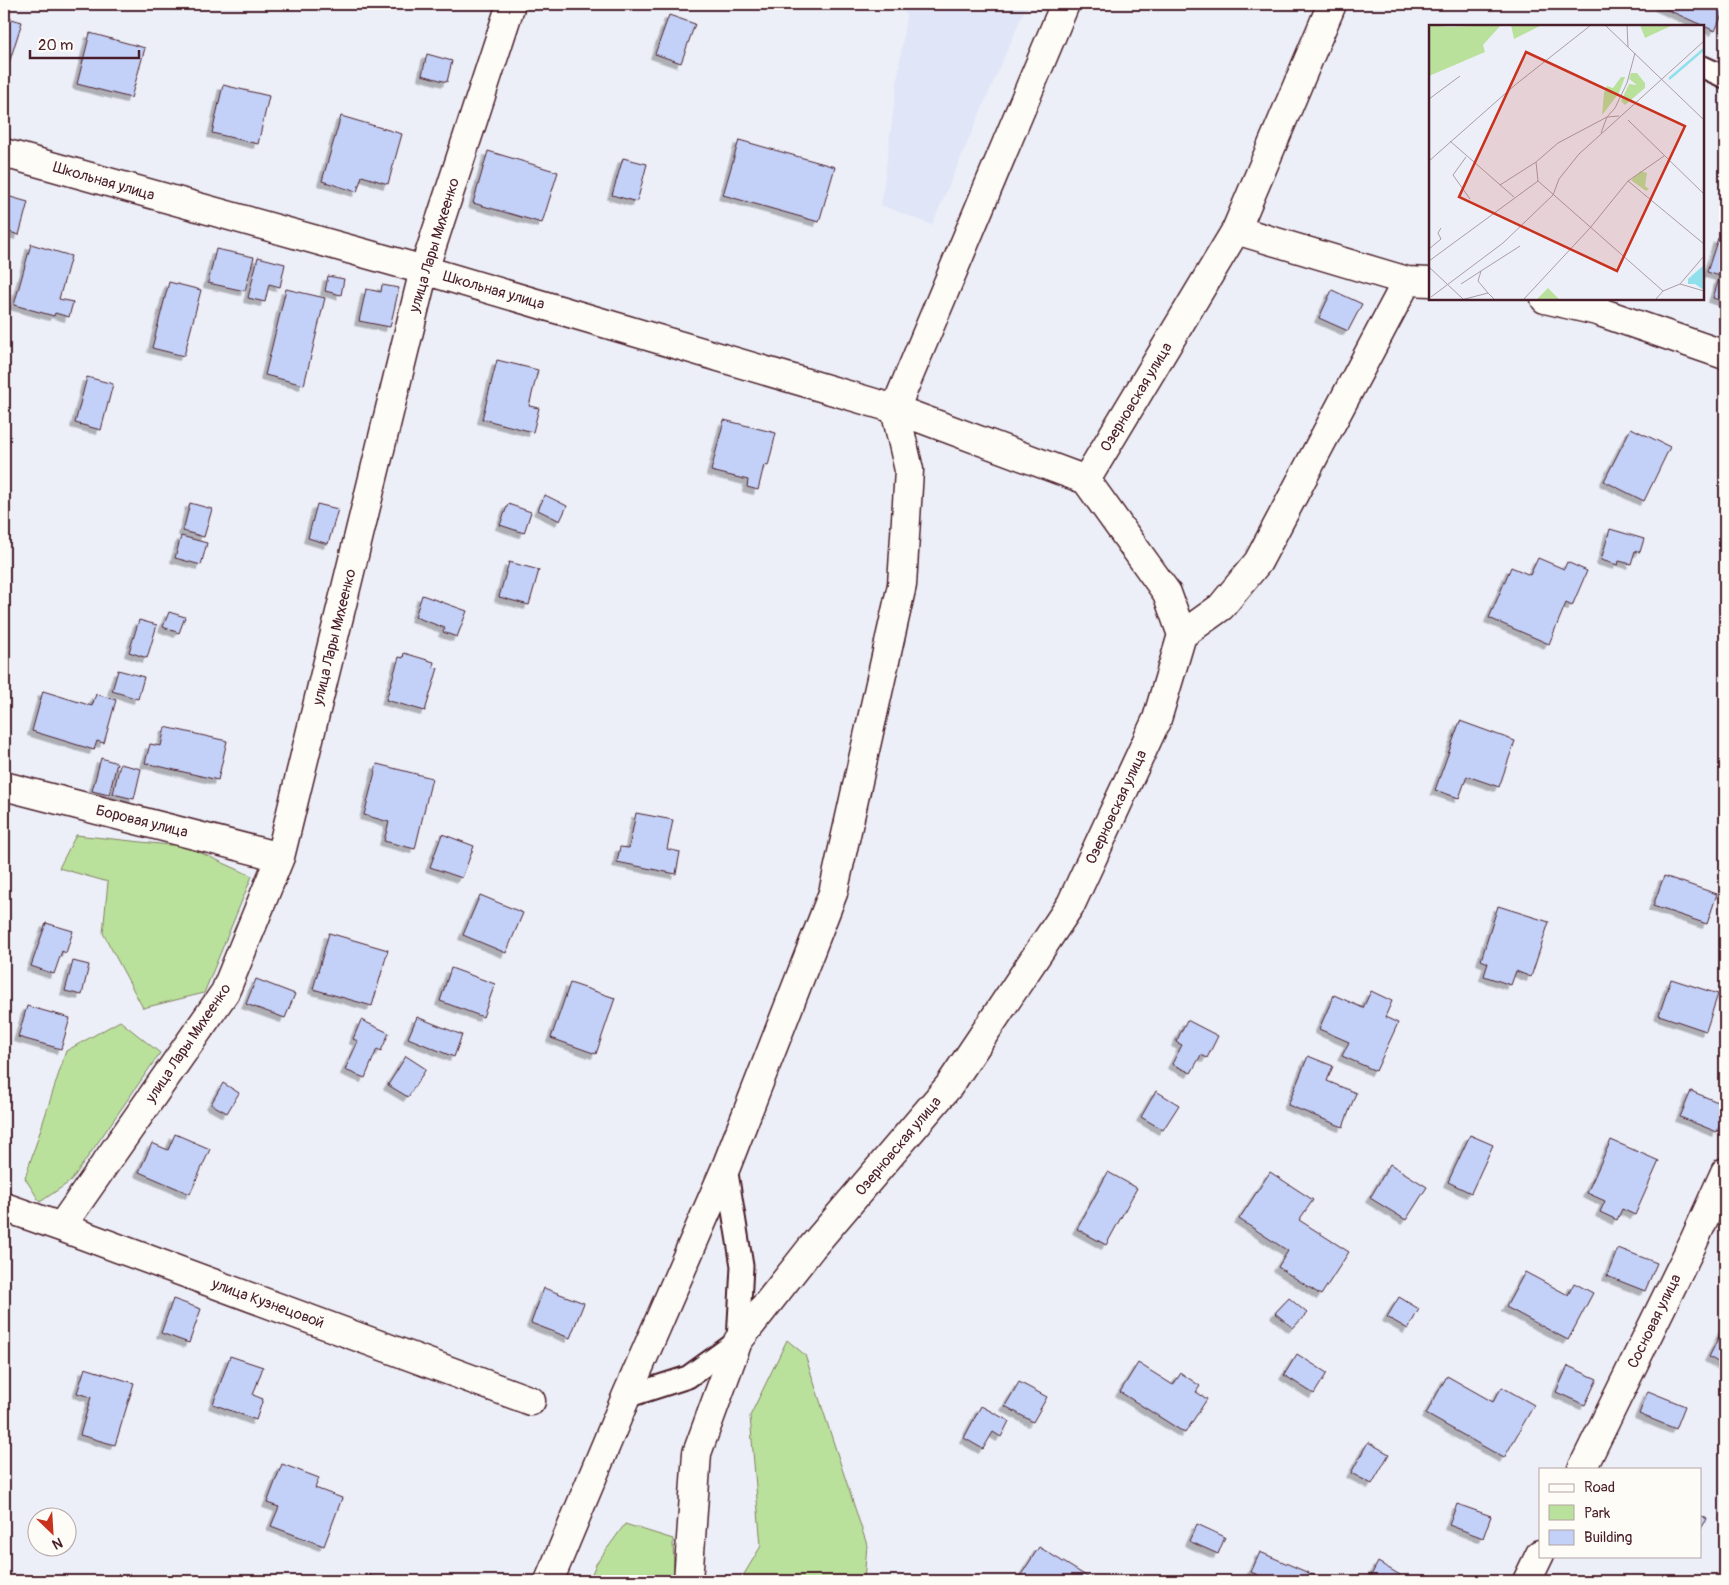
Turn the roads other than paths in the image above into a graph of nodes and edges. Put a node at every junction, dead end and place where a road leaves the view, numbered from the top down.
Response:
1 (510, 4) edge
2 (1065, 4) edge
3 (1332, 4) edge
4 (1704, 67) edge
5 (1725, 77) edge
6 (4, 153) edge
7 (1236, 230) junction
8 (424, 270) junction
9 (1419, 281) edge
10 (1549, 300) edge
11 (1725, 355) edge
12 (896, 409) junction
13 (1086, 480) junction
14 (1182, 635) junction
15 (4, 786) edge
16 (280, 857) junction
17 (726, 1166) junction
18 (1725, 1172) edge
19 (4, 1208) edge
20 (61, 1227) junction
21 (738, 1341) junction
22 (626, 1397) junction
23 (531, 1401) dead end
24 (1582, 1468) edge
25 (1539, 1556) edge
26 (549, 1581) edge
27 (688, 1581) edge
28 (1527, 1581) edge

1 - 8 street, улица Лары Михеенко
2 - 12 street
3 - 7 street, Озерновская улица
4 - 5 lane
6 - 8 street, Школьная улица
7 - 9 street
7 - 13 street, Озерновская улица
8 - 12 street, Школьная улица
8 - 16 street, улица Лары Михеенко
9 - 14 street
10 - 11 street
12 - 13 street, Школьная улица
12 - 17 street
13 - 14 street
14 - 21 street, Озерновская улица
15 - 16 street, Боровая улица
16 - 20 street, улица Лары Михеенко
17 - 21 lane
17 - 22 street
18 - 24 street, Сосновая улица
19 - 20 street, улица Кузнецовой
20 - 23 street, улица Кузнецовой
21 - 22 lane
21 - 27 street, Озерновская улица
22 - 26 street
25 - 28 street

